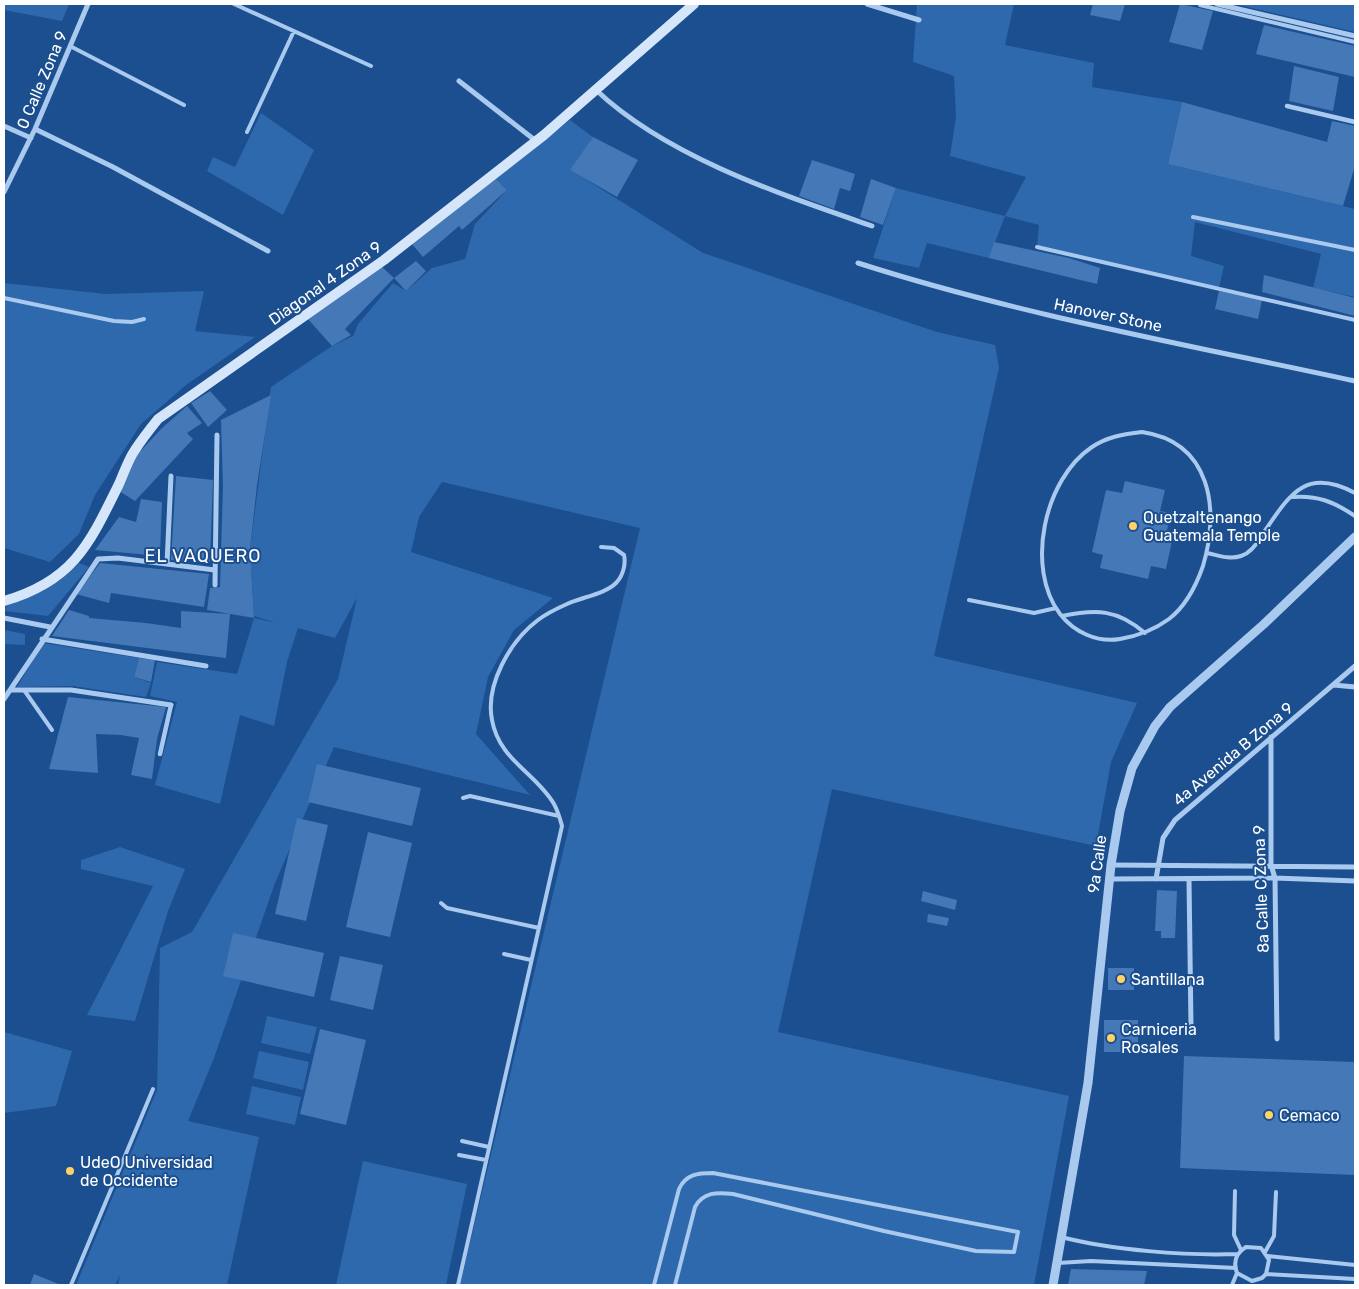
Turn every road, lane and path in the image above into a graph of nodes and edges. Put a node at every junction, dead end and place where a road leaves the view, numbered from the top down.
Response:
1 (88, 4) edge
2 (234, 4) edge
3 (694, 4) edge
4 (867, 4) edge
5 (1217, 4) edge
6 (1200, 5) dead end
7 (919, 20) dead end
8 (294, 31) junction
9 (1355, 36) edge
10 (1355, 42) edge
11 (70, 46) junction
12 (371, 66) dead end
13 (459, 81) dead end
14 (595, 89) junction
15 (184, 105) dead end
16 (1287, 106) dead end
17 (1355, 122) edge
18 (4, 126) edge
19 (35, 129) junction
20 (247, 132) dead end
21 (31, 138) junction
22 (536, 141) junction
23 (4, 192) edge
24 (1193, 217) dead end
25 (872, 226) dead end
26 (1038, 247) dead end
27 (268, 250) dead end
28 (1355, 250) edge
29 (858, 263) dead end
30 (4, 298) edge
31 (144, 319) dead end
32 (1355, 320) edge
33 (1355, 382) edge
34 (218, 435) dead end
35 (171, 476) dead end
36 (1355, 493) edge
37 (1292, 497) junction
38 (1355, 516) edge
39 (1355, 537) edge
40 (601, 547) dead end
41 (1207, 552) junction
42 (167, 564) junction
43 (215, 570) junction
44 (215, 585) dead end
45 (969, 600) dead end
46 (4, 601) edge
47 (1056, 608) junction
48 (1062, 616) junction
49 (4, 618) edge
50 (50, 627) junction
51 (1145, 633) junction
52 (42, 640) junction
53 (206, 666) dead end
54 (1355, 666) edge
55 (1334, 685) junction
56 (1355, 687) edge
57 (10, 690) junction
58 (24, 690) junction
59 (4, 699) edge
60 (171, 704) joint
61 (52, 730) dead end
62 (1272, 738) junction
63 (160, 754) dead end
64 (462, 798) dead end
65 (559, 816) junction
66 (1112, 865) junction
67 (1271, 865) junction
68 (1157, 866) junction
69 (1355, 868) edge
70 (1275, 878) junction
71 (1109, 879) junction
72 (1156, 879) junction
73 (1189, 879) junction
74 (1355, 881) edge
75 (441, 903) dead end
76 (539, 928) junction
77 (504, 954) dead end
78 (531, 960) junction
79 (1190, 1027) dead end
80 (1277, 1039) dead end
81 (153, 1089) dead end
82 (462, 1141) dead end
83 (489, 1147) junction
84 (459, 1154) dead end
85 (486, 1160) junction
86 (1235, 1191) dead end
87 (1276, 1192) dead end
88 (1061, 1237) junction
89 (1242, 1250) junction
90 (1238, 1254) junction
91 (1266, 1254) junction
92 (1056, 1263) junction
93 (1355, 1265) edge
94 (1236, 1271) junction
95 (1266, 1274) junction
96 (1355, 1280) edge
97 (1250, 1283) edge
98 (71, 1285) edge
99 (458, 1285) edge
100 (654, 1285) edge
101 (675, 1285) edge
102 (1052, 1285) edge
103 (1232, 1285) edge

1 - 11 street, 0 Calle Zona 9
2 - 8 lane
3 - 14 main road, Diagonal 4 Zona 9
4 - 7 street
5 - 9 street
6 - 10 lane
8 - 12 lane
8 - 20 lane
11 - 15 lane
11 - 19 street, 0 Calle Zona 9
13 - 22 street
14 - 22 main road, Diagonal 4 Zona 9
14 - 25 street
16 - 17 street
18 - 21 street
19 - 21 street, 0 Calle Zona 9
19 - 27 street
21 - 23 street, 0 Calle Zona 9
22 - 46 main road, Diagonal 4 Zona 9
24 - 28 lane
26 - 32 lane
29 - 33 street, Hanover Stone
30 - 31 lane
34 - 43 street
35 - 42 street
36 - 37 lane
37 - 38 lane
37 - 41 lane
39 - 66 street, 9a Calle
40 - 65 lane
41 - 47 lane
41 - 51 lane
42 - 43 street
42 - 50 street
43 - 44 street
45 - 47 lane
47 - 48 lane
48 - 51 lane
48 - 51 lane
49 - 50 street
50 - 52 street
52 - 53 street
52 - 57 street
54 - 55 street, 4a Avenida B Zona 9
55 - 56 street
55 - 62 street, 4a Avenida B Zona 9
57 - 58 street
57 - 59 street
58 - 60 street
58 - 61 lane
60 - 63 street
62 - 67 street, 8a Calle C Zona 9
62 - 68 street, 4a Avenida B Zona 9
64 - 65 lane
65 - 76 lane
66 - 68 street
66 - 71 street, 9a Calle
67 - 68 street
67 - 69 street
67 - 70 street, 8a Calle C Zona 9
68 - 72 street, 4a Avenida B Zona 9
70 - 73 street
70 - 74 street
70 - 80 street, 8a Calle C Zona 9
71 - 72 street
71 - 88 street, 9a Calle
72 - 73 street
73 - 79 street
75 - 76 lane
76 - 78 lane
77 - 78 lane
78 - 83 lane
81 - 98 lane
82 - 83 lane
83 - 85 lane
84 - 85 lane
85 - 99 lane
86 - 89 lane
87 - 91 lane
88 - 90 lane
88 - 92 street, 9a Calle
89 - 90 lane
89 - 91 lane
90 - 94 lane
91 - 93 lane
91 - 95 lane
92 - 94 lane
92 - 102 street, 9a Calle
94 - 97 lane
94 - 103 lane
95 - 96 lane
95 - 97 lane
100 - 101 lane

